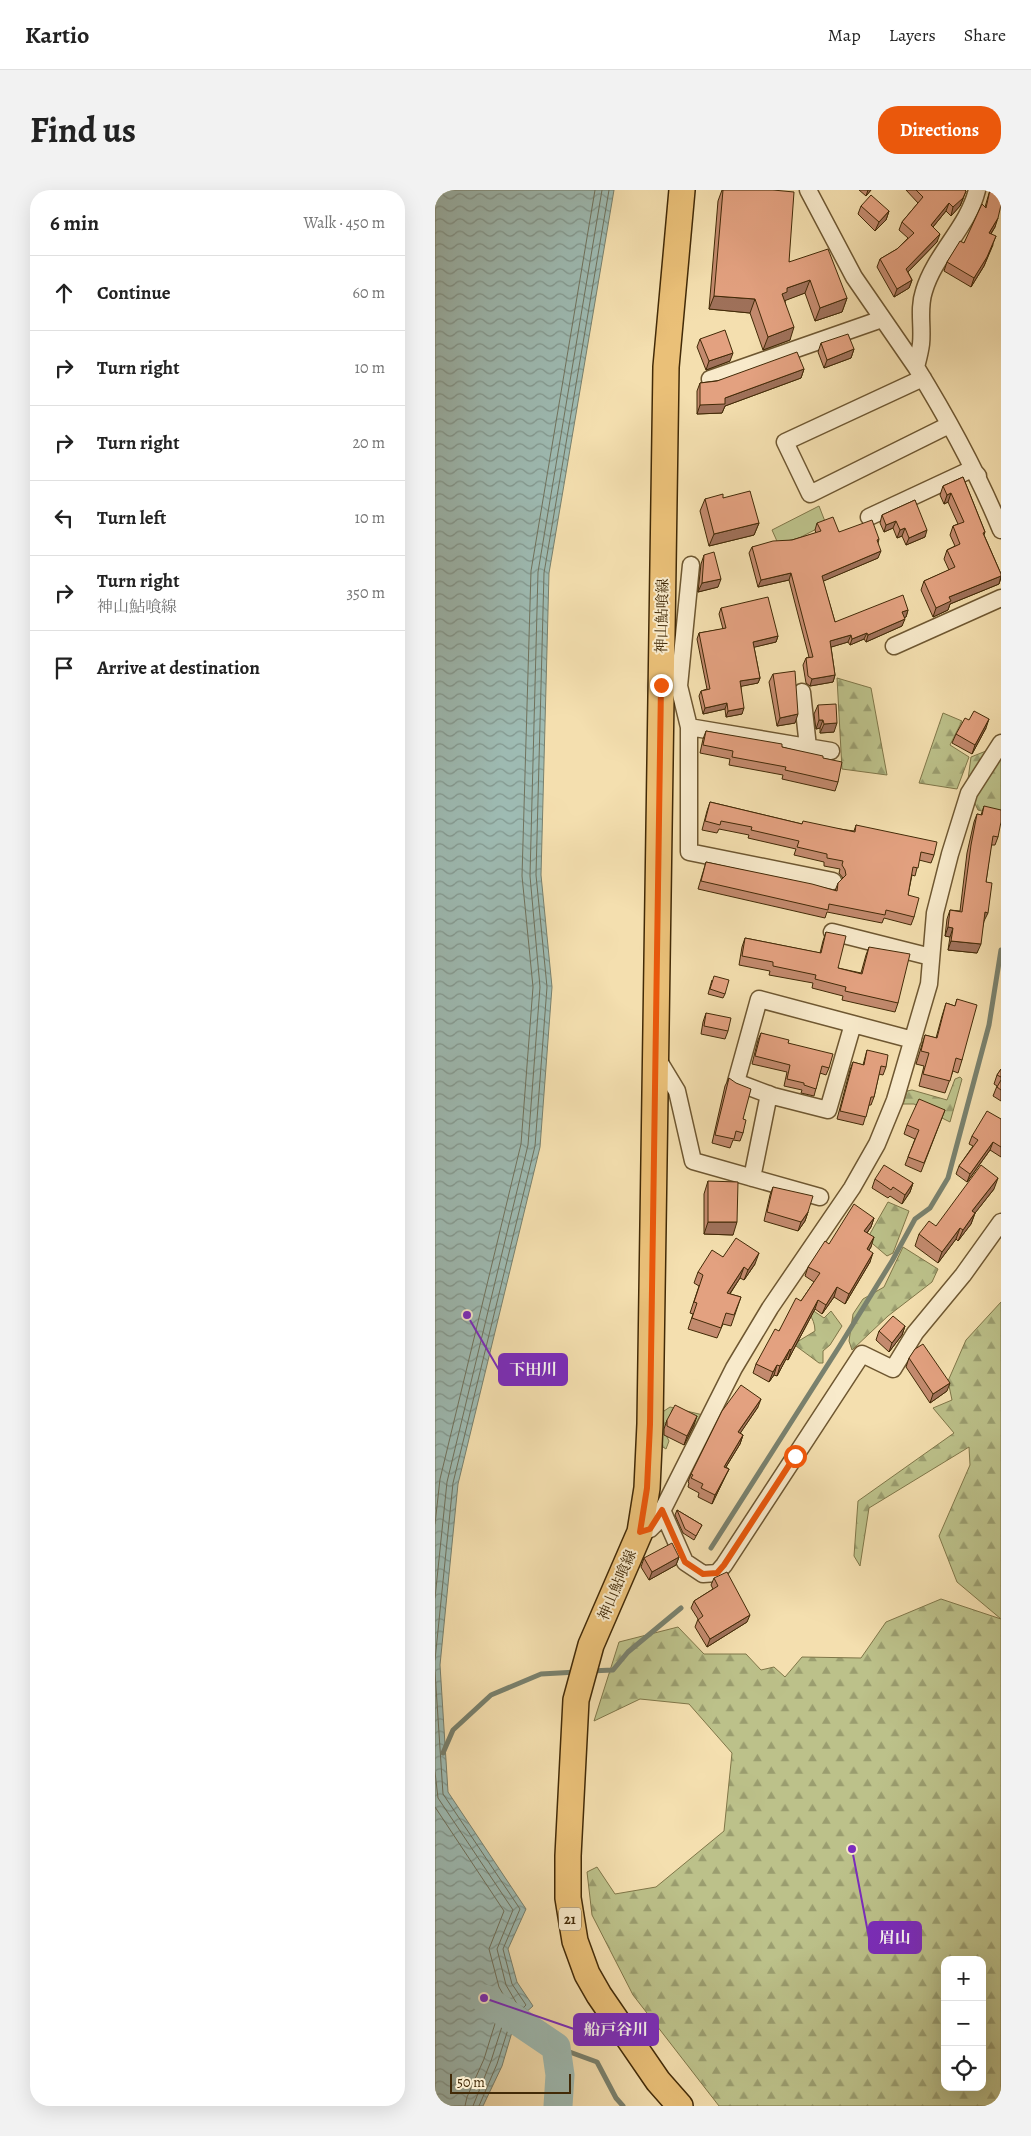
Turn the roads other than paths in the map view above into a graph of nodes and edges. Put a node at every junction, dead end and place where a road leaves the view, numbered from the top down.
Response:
1 (682, 190) edge
2 (809, 190) edge
3 (973, 192) edge
4 (882, 319) junction
5 (920, 372) junction
6 (710, 379) dead end
7 (949, 425) junction
8 (972, 469) junction
9 (1001, 505) edge
10 (869, 517) dead end
11 (1001, 530) edge
12 (691, 565) dead end
13 (1001, 598) edge
14 (894, 646) dead end
15 (670, 686) junction
16 (802, 692) dead end
17 (689, 727) junction
18 (1001, 743) edge
19 (809, 747) junction
20 (831, 751) dead end
21 (833, 881) dead end
22 (832, 932) edge
23 (931, 957) junction
24 (853, 1024) junction
25 (913, 1040) junction
26 (656, 1056) junction
27 (769, 1094) junction
28 (752, 1178) junction
29 (820, 1197) dead end
30 (1001, 1222) edge
31 (662, 1510) junction
32 (640, 1532) junction
33 (680, 2106) edge

1 - 15 main road, 神山鮎喰線 / 21
2 - 4 street
3 - 5 street
4 - 5 street
4 - 6 street
5 - 7 street
5 - 7 street
7 - 8 street
8 - 9 street
8 - 10 street
8 - 11 street
12 - 15 street
13 - 14 street
15 - 17 street
15 - 26 main road, 神山鮎喰線 / 21
16 - 19 street
17 - 19 street
17 - 21 street
18 - 23 street
19 - 20 street
22 - 23 street
23 - 25 street
24 - 25 street
24 - 27 street
24 - 27 street
25 - 31 street
26 - 28 street
26 - 32 main road, 神山鮎喰線 / 21
27 - 28 street
28 - 29 street
30 - 31 street
31 - 32 street
32 - 33 main road, 神山鮎喰線 / 21

